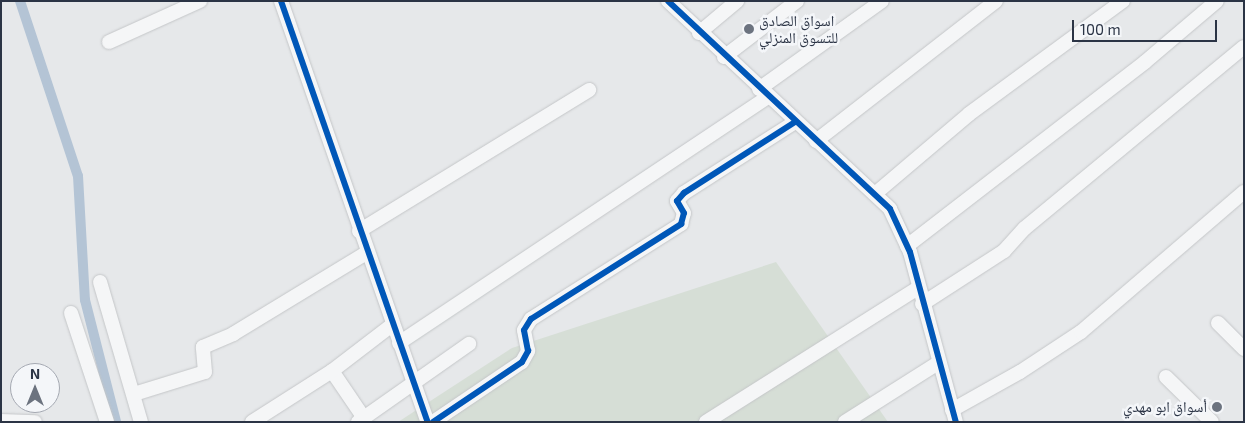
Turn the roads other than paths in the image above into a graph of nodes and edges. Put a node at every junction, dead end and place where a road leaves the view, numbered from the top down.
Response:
1 (200, 1) edge
2 (281, 1) edge
3 (668, 1) edge
4 (737, 1) edge
5 (797, 1) edge
6 (882, 1) edge
7 (996, 1) edge
8 (1123, 1) edge
9 (1217, 1) edge
10 (699, 32) junction
11 (108, 42) dead end
12 (1244, 47) edge
13 (724, 57) junction
14 (589, 90) dead end
15 (763, 94) junction
16 (795, 122) junction
17 (816, 141) junction
18 (1244, 192) edge
19 (876, 193) junction
20 (359, 231) junction
21 (907, 246) junction
22 (366, 253) junction
23 (100, 282) dead end
24 (918, 288) junction
25 (922, 304) junction
26 (71, 313) dead end
27 (1218, 323) dead end
28 (392, 325) junction
29 (399, 343) junction
30 (469, 344) dead end
31 (1244, 349) edge
32 (938, 363) junction
33 (332, 371) junction
34 (1166, 377) dead end
35 (414, 383) junction
36 (134, 394) junction
37 (954, 416) edge
38 (361, 420) edge
39 (1, 422) edge
40 (35, 422) edge
41 (107, 422) edge
42 (141, 422) edge
43 (252, 422) edge
44 (428, 422) edge
45 (433, 422) edge
46 (706, 422) edge
47 (845, 422) edge
48 (1212, 422) edge

1 - 11 street
2 - 20 street
3 - 10 street
4 - 10 street
5 - 13 street
6 - 15 street
7 - 17 street
8 - 19 street
9 - 21 street
10 - 13 street
12 - 25 street
13 - 15 street
14 - 20 street
15 - 16 street
15 - 29 street
16 - 17 street
16 - 45 street
17 - 19 street
18 - 37 street
19 - 21 street
20 - 22 street
21 - 24 street
22 - 28 street
22 - 36 street
23 - 36 street
24 - 25 street
24 - 46 street
25 - 32 street
26 - 41 street
27 - 31 street
28 - 29 street
28 - 33 street
29 - 35 street
30 - 35 street
32 - 37 street
32 - 47 street
33 - 38 street
33 - 43 street
34 - 48 street
35 - 38 street
35 - 44 street
36 - 42 street
39 - 40 street

